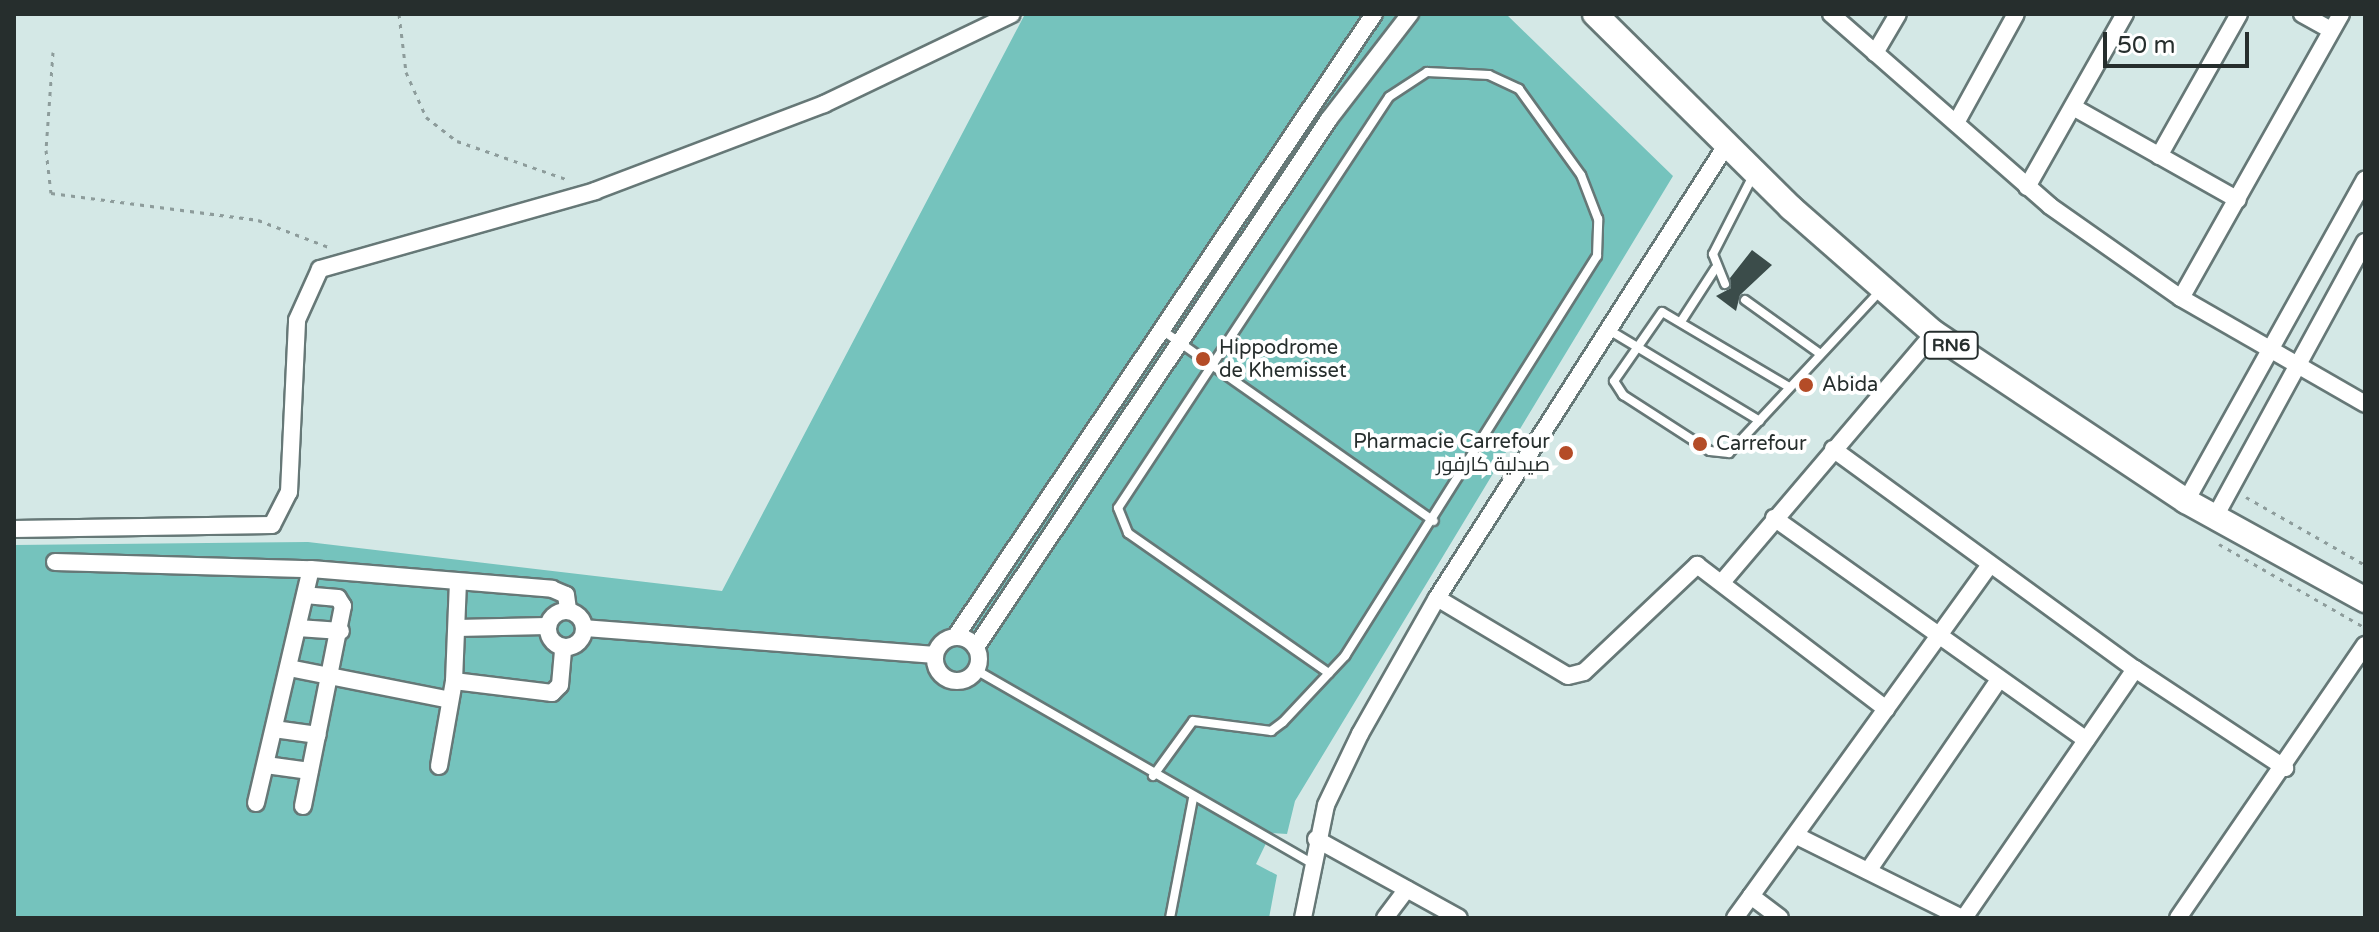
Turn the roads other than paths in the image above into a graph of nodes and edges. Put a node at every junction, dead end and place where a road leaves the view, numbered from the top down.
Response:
1 (1012, 14) edge
2 (1374, 14) edge
3 (1410, 14) edge
4 (1595, 14) edge
5 (1831, 14) edge
6 (1898, 14) edge
7 (2016, 14) edge
8 (2125, 14) edge
9 (2239, 14) edge
10 (2302, 14) edge
11 (2341, 14) edge
12 (2331, 30) junction
13 (1875, 53) junction
14 (2073, 107) junction
15 (1956, 123) junction
16 (1727, 144) junction
17 (2159, 156) junction
18 (1755, 172) junction
19 (2365, 179) edge
20 (2027, 187) junction
21 (2238, 200) junction
22 (2365, 242) edge
23 (1715, 269) junction
24 (1725, 284) dead end
25 (1881, 290) junction
26 (2181, 298) junction
27 (1745, 300) dead end
28 (1682, 320) junction
29 (1162, 330) junction
30 (1609, 330) junction
31 (1934, 333) junction
32 (1180, 344) junction
33 (1634, 345) junction
34 (2272, 351) junction
35 (1819, 353) junction
36 (1210, 366) junction
37 (2298, 367) junction
38 (1789, 387) junction
39 (2365, 404) edge
40 (1760, 421) junction
41 (1833, 449) junction
42 (2186, 501) junction
43 (2216, 515) junction
44 (1774, 518) junction
45 (1434, 521) junction
46 (14, 529) edge
47 (55, 562) dead end
48 (1989, 566) junction
49 (311, 569) junction
50 (1723, 581) junction
51 (458, 582) junction
52 (305, 595) junction
53 (1437, 598) junction
54 (2365, 600) edge
55 (568, 610) junction
56 (547, 626) junction
57 (298, 628) junction
58 (457, 628) junction
59 (584, 628) junction
60 (341, 631) junction
61 (956, 636) junction
62 (1939, 638) junction
63 (2365, 645) edge
64 (563, 647) junction
65 (976, 647) junction
66 (934, 655) junction
67 (289, 668) junction
68 (2135, 669) junction
69 (976, 670) junction
70 (1329, 673) junction
71 (331, 676) junction
72 (1999, 680) junction
73 (454, 681) junction
74 (450, 700) junction
75 (1886, 709) junction
76 (274, 729) junction
77 (318, 735) junction
78 (2086, 740) junction
79 (266, 765) junction
80 (439, 766) dead end
81 (2285, 768) junction
82 (310, 771) junction
83 (1153, 776) junction
84 (1193, 798) junction
85 (256, 803) dead end
86 (303, 806) dead end
87 (1797, 836) junction
88 (1316, 839) junction
89 (1312, 863) junction
90 (1868, 871) junction
91 (1407, 889) junction
92 (1751, 896) junction
93 (1170, 918) edge
94 (1303, 918) edge
95 (1385, 918) edge
96 (1459, 918) edge
97 (1735, 918) edge
98 (1780, 918) edge
99 (1963, 918) edge
100 (2178, 918) edge

1 - 46 street
2 - 29 street
3 - 32 street
4 - 16 main road, RN6
5 - 13 street
6 - 13 street
7 - 15 street
8 - 14 street
9 - 17 street
10 - 12 street
11 - 12 street
12 - 21 street
13 - 15 street
14 - 17 street
14 - 20 street
15 - 20 street
16 - 18 main road, RN6
16 - 30 street
17 - 21 street
18 - 23 lane
18 - 25 main road, RN6
19 - 34 street
20 - 26 street
21 - 26 street
22 - 37 street
23 - 24 lane
23 - 28 lane
25 - 31 main road, RN6
25 - 35 lane
26 - 34 street
27 - 35 lane
28 - 33 lane
28 - 38 lane
29 - 32 lane
29 - 61 street
30 - 33 lane
30 - 53 street
31 - 41 street
31 - 42 main road, RN6
32 - 36 lane
32 - 65 street
33 - 40 lane
33 - 40 lane
34 - 37 street
34 - 42 street
35 - 38 lane
36 - 45 lane
36 - 45 lane
36 - 70 lane
37 - 39 street
37 - 43 street
38 - 40 lane
41 - 44 street
41 - 48 street
42 - 43 main road, RN6
43 - 54 main road, RN6
44 - 50 street
44 - 62 street
45 - 70 lane
47 - 49 street
48 - 62 street
48 - 68 street
49 - 51 street
49 - 52 street
50 - 53 street
50 - 75 street
51 - 55 street
51 - 58 street
52 - 57 street
52 - 60 street
53 - 88 street
55 - 56 street
55 - 59 street
56 - 58 street
56 - 64 street
57 - 60 street
57 - 67 street
58 - 73 street
59 - 64 street
59 - 66 street
60 - 71 street
61 - 65 street
61 - 66 street
62 - 72 street
62 - 75 street
63 - 81 street
64 - 73 street
65 - 69 street
66 - 69 street
67 - 71 street
67 - 76 street
68 - 78 street
68 - 81 street
69 - 83 lane
70 - 83 lane
71 - 74 street
71 - 77 street
72 - 78 street
72 - 90 street
73 - 74 street
74 - 80 street
75 - 87 street
76 - 77 street
76 - 79 street
77 - 82 street
78 - 99 street
79 - 82 street
79 - 85 street
81 - 100 street
82 - 86 street
83 - 84 lane
84 - 89 lane
84 - 93 lane
87 - 90 street
87 - 92 street
88 - 89 street
88 - 91 street
89 - 94 street
90 - 99 street
91 - 95 street
91 - 96 street
92 - 97 street
92 - 98 street

